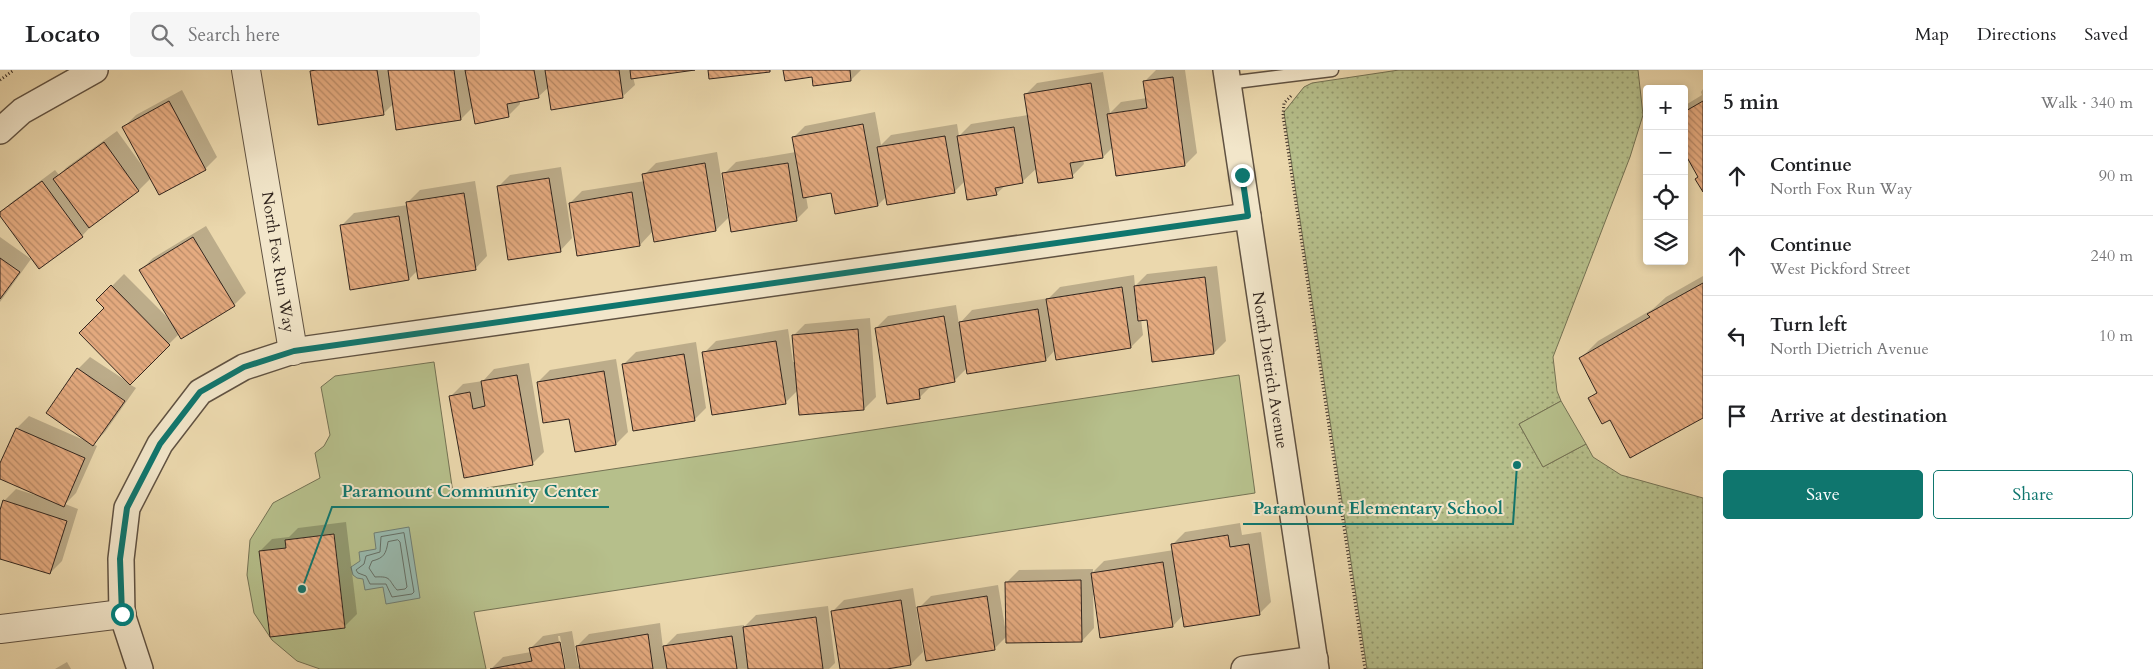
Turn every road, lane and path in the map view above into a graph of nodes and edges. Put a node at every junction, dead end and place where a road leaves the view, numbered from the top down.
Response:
1 (14, 70) edge
2 (95, 70) edge
3 (246, 70) edge
4 (1332, 70) edge
5 (1294, 76) junction
6 (1227, 77) edge
7 (0, 80) edge
8 (0, 131) edge
9 (1248, 216) junction
10 (294, 351) junction
11 (122, 614) junction
12 (0, 629) edge
13 (1316, 664) edge
14 (140, 669) edge
15 (1244, 669) edge
16 (1365, 669) edge

1 - 7 path
2 - 8 street
3 - 10 street, North Fox Run Way
4 - 5 lane
5 - 6 lane
5 - 16 path
6 - 9 street, North Dietrich Avenue
9 - 10 street
9 - 13 street, North Dietrich Avenue
10 - 11 street, North Fox Run Way
11 - 12 street
11 - 14 street, North Fox Run Way
13 - 15 street

